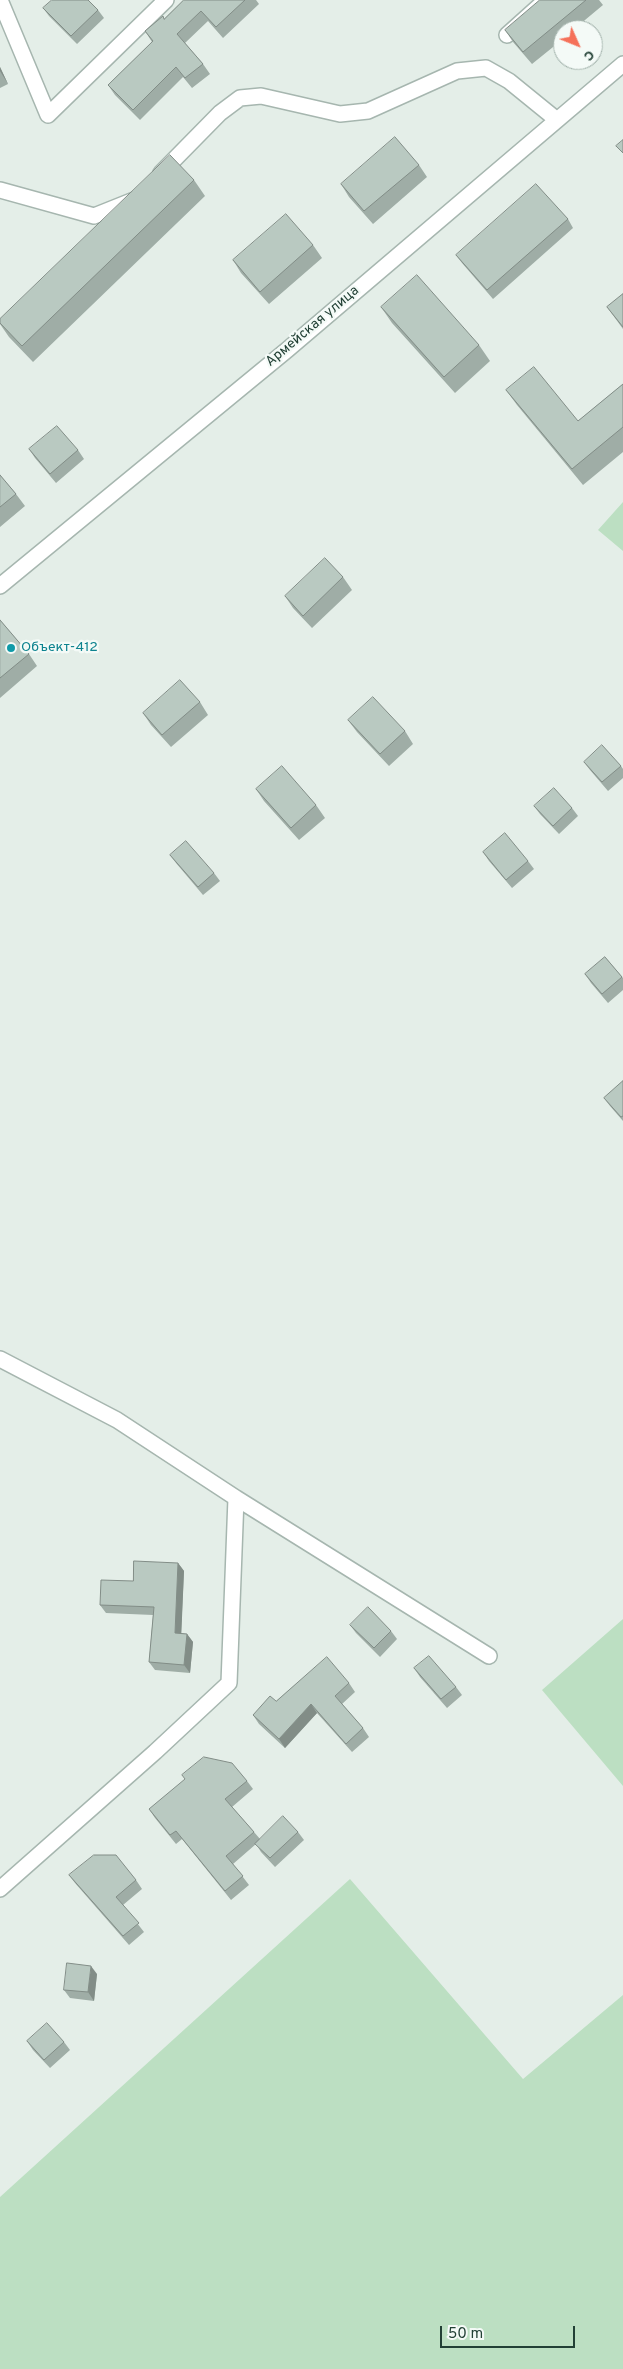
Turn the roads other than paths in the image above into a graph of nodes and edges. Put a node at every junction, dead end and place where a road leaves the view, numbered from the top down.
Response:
1 (0, 0) edge
2 (166, 0) edge
3 (546, 0) edge
4 (507, 35) edge
5 (623, 64) edge
6 (557, 120) junction
7 (0, 190) edge
8 (0, 586) edge
9 (0, 1359) edge
10 (236, 1498) junction
11 (489, 1656) dead end
12 (0, 1889) edge

1 - 2 street
3 - 4 street
5 - 6 street, Армейская улица
6 - 7 street
6 - 8 street, Армейская улица
9 - 10 street
10 - 11 street
10 - 12 street

